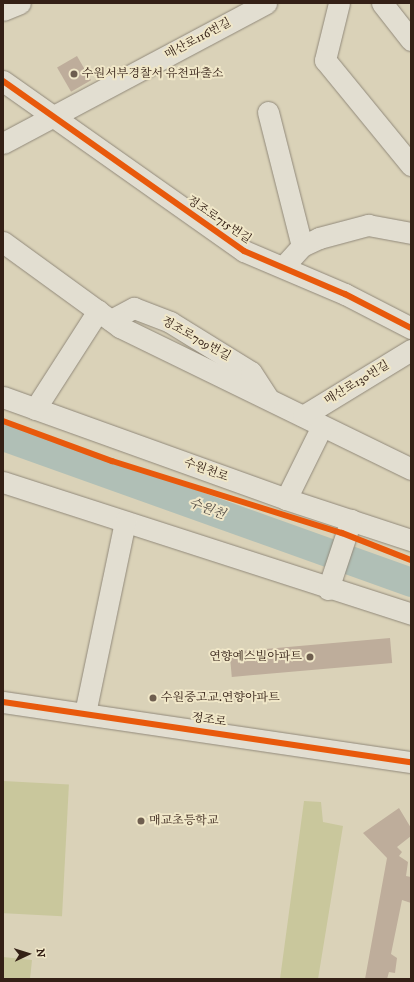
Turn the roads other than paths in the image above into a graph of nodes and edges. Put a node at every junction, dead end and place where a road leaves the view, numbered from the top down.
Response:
1 (20, 3) edge
2 (266, 3) edge
3 (339, 3) edge
4 (382, 3) edge
5 (3, 10) edge
6 (411, 40) edge
7 (3, 81) edge
8 (268, 112) dead end
9 (50, 116) junction
10 (3, 143) edge
11 (411, 166) edge
12 (411, 233) edge
13 (3, 242) edge
14 (302, 246) junction
15 (284, 266) junction
16 (104, 315) junction
17 (411, 328) edge
18 (411, 350) edge
19 (3, 398) edge
20 (35, 409) junction
21 (303, 416) junction
22 (322, 426) junction
23 (411, 469) edge
24 (3, 482) edge
25 (286, 499) junction
26 (352, 520) junction
27 (125, 522) junction
28 (411, 540) edge
29 (328, 589) junction
30 (411, 614) edge
31 (3, 702) edge
32 (85, 713) junction
33 (411, 762) edge

1 - 5 street
2 - 9 street, 매산로116번길
3 - 11 street
4 - 6 street
7 - 9 street, 정조로715번길
8 - 14 street
9 - 10 street, 매산로116번길
9 - 15 street, 정조로715번길
12 - 14 street
13 - 16 street, 정조로709번길
14 - 15 street
15 - 17 street, 정조로715번길
16 - 20 street
16 - 21 street, 정조로709번길
18 - 21 street, 매산로130번길
19 - 20 street, 수원천로
20 - 25 street, 수원천로
21 - 22 street, 정조로709번길
22 - 23 street, 정조로709번길
22 - 25 street
24 - 27 street
25 - 26 street, 수원천로
26 - 28 street, 수원천로
26 - 29 street
27 - 29 street
27 - 32 street
29 - 30 street
31 - 32 street, 정조로
32 - 33 street, 정조로

